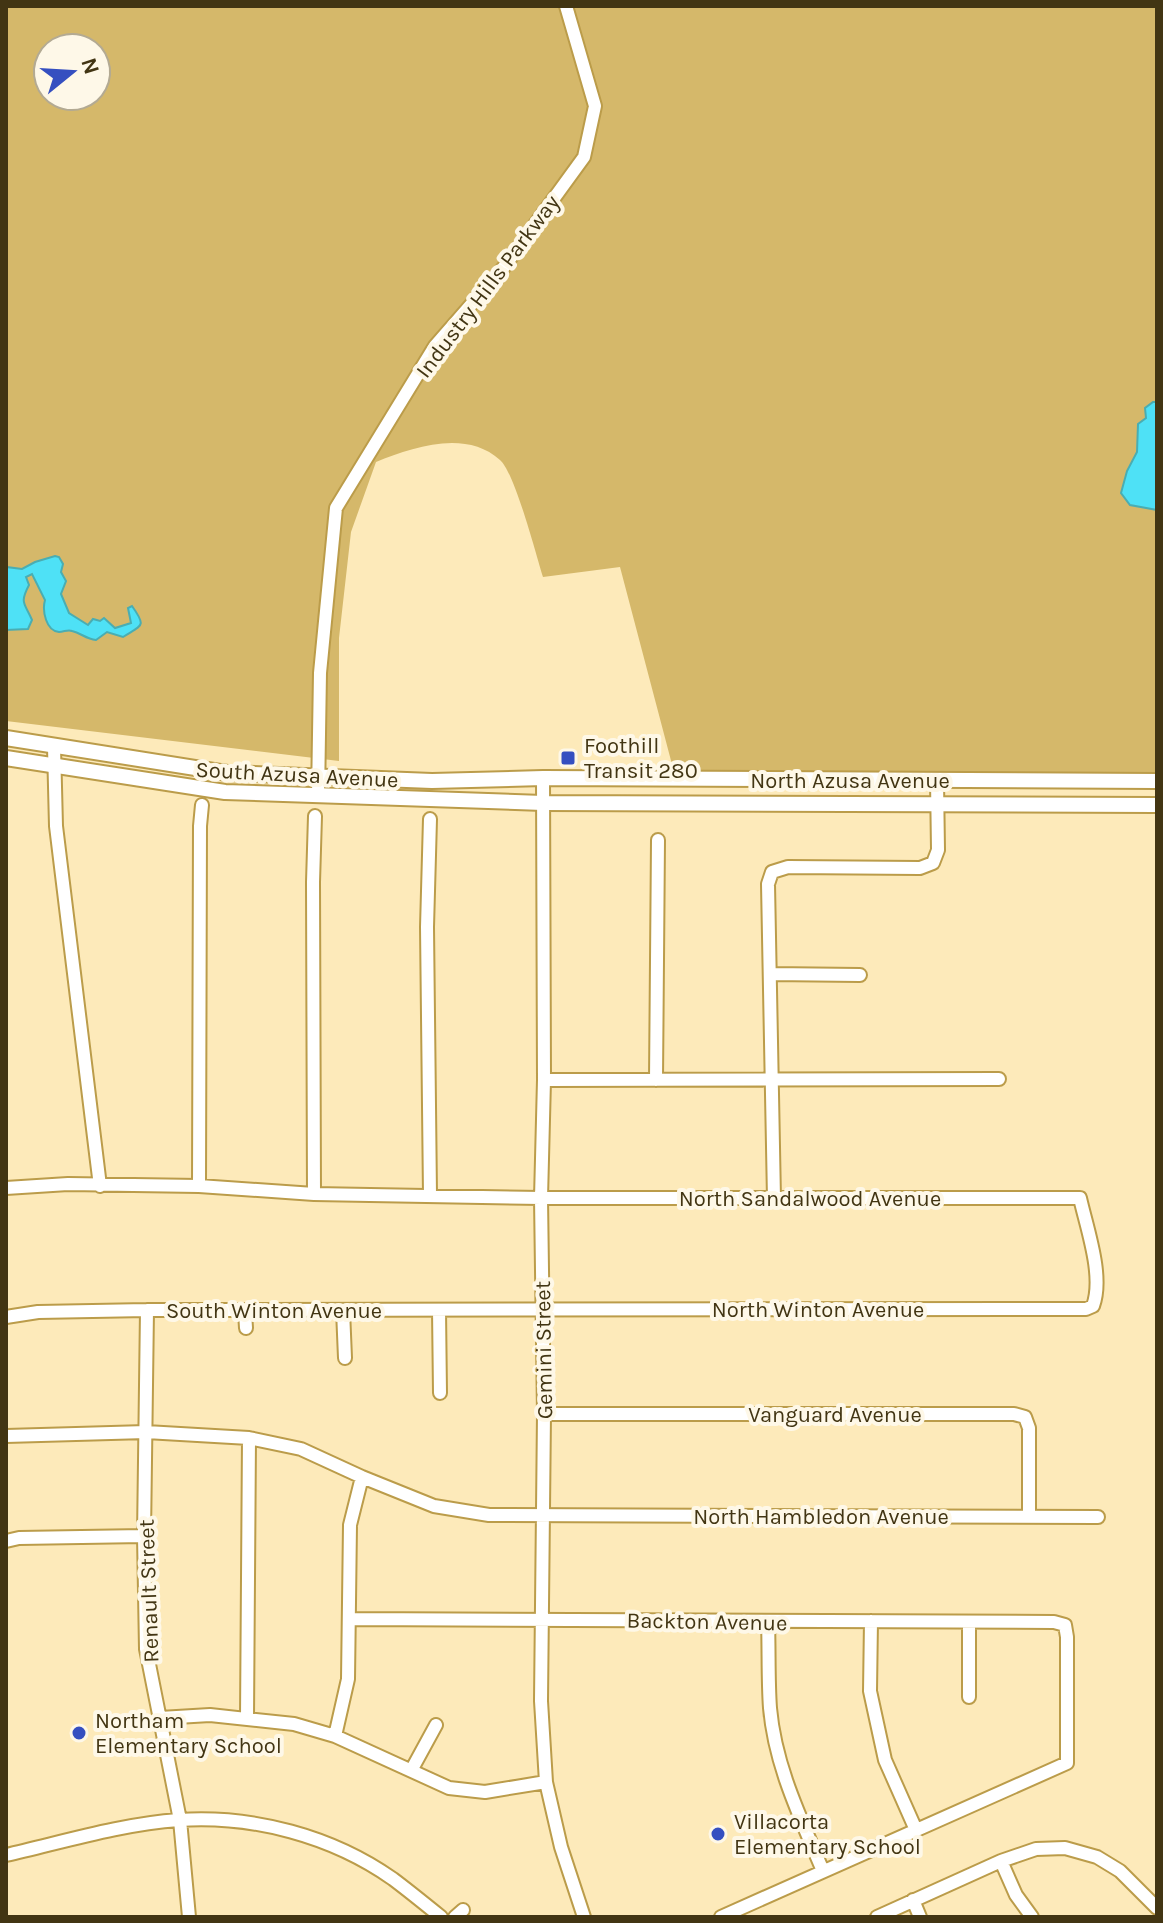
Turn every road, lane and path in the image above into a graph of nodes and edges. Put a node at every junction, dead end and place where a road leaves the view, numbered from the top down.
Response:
1 (566, 6) edge
2 (6, 738) edge
3 (54, 747) junction
4 (6, 758) edge
5 (54, 767) junction
6 (318, 775) junction
7 (543, 778) junction
8 (662, 779) junction
9 (937, 781) junction
10 (1157, 781) edge
11 (318, 796) junction
12 (543, 803) junction
13 (620, 803) junction
14 (937, 803) junction
15 (202, 805) dead end
16 (1157, 805) edge
17 (315, 816) dead end
18 (430, 819) dead end
19 (658, 840) dead end
20 (770, 974) junction
21 (860, 975) dead end
22 (999, 1079) dead end
23 (544, 1080) junction
24 (656, 1080) junction
25 (770, 1080) junction
26 (100, 1186) junction
27 (199, 1186) junction
28 (6, 1188) edge
29 (314, 1194) junction
30 (430, 1195) junction
31 (541, 1198) junction
32 (774, 1199) junction
33 (1093, 1306) joint
34 (542, 1309) junction
35 (147, 1310) junction
36 (343, 1310) junction
37 (439, 1310) junction
38 (245, 1312) junction
39 (6, 1317) edge
40 (246, 1328) dead end
41 (345, 1358) dead end
42 (440, 1393) dead end
43 (544, 1414) junction
44 (146, 1432) junction
45 (6, 1436) edge
46 (249, 1438) junction
47 (362, 1477) junction
48 (544, 1515) junction
49 (1029, 1517) junction
50 (1098, 1517) dead end
51 (144, 1536) junction
52 (6, 1541) edge
53 (349, 1619) junction
54 (542, 1619) junction
55 (871, 1621) junction
56 (768, 1622) junction
57 (969, 1623) junction
58 (969, 1697) dead end
59 (160, 1718) junction
60 (247, 1718) junction
61 (436, 1725) dead end
62 (335, 1736) junction
63 (412, 1769) junction
64 (546, 1782) junction
65 (180, 1820) junction
66 (916, 1830) junction
67 (6, 1855) edge
68 (1001, 1861) junction
69 (823, 1871) junction
70 (913, 1900) junction
71 (1157, 1908) edge
72 (189, 1917) edge
73 (441, 1917) edge
74 (584, 1917) edge
75 (721, 1917) edge
76 (877, 1917) edge
77 (920, 1917) edge
78 (1032, 1917) edge

1 - 6 street, Industry Hills Parkway
2 - 3 main road, South Azusa Avenue
3 - 5 street
3 - 6 main road, South Azusa Avenue
4 - 5 main road, South Azusa Avenue
5 - 11 main road, South Azusa Avenue
5 - 26 street
6 - 7 main road, South Azusa Avenue
6 - 11 street, Industry Hills Parkway
7 - 8 main road, North Azusa Avenue
7 - 12 street, Gemini Street
8 - 9 main road, North Azusa Avenue
8 - 13 main road
9 - 10 main road, North Azusa Avenue
9 - 14 street
11 - 12 main road, South Azusa Avenue
12 - 13 main road, North Azusa Avenue
12 - 23 street, Gemini Street
13 - 14 main road, North Azusa Avenue
14 - 16 main road, North Azusa Avenue
14 - 20 street
15 - 27 street
17 - 29 street
18 - 30 street
19 - 24 street
20 - 21 street
20 - 25 street
22 - 25 street
23 - 24 street
23 - 31 street, Gemini Street
24 - 25 street
25 - 32 street
26 - 27 street, North Sandalwood Avenue
26 - 28 street, North Sandalwood Avenue
27 - 29 street, North Sandalwood Avenue
29 - 30 street, North Sandalwood Avenue
30 - 31 street, North Sandalwood Avenue
31 - 32 street, North Sandalwood Avenue
31 - 34 street, Gemini Street
32 - 33 street, North Sandalwood Avenue
33 - 34 street, North Winton Avenue
34 - 37 street, South Winton Avenue
34 - 43 street, Gemini Street
35 - 38 street, South Winton Avenue
35 - 39 street, South Winton Avenue
35 - 44 street, Renault Street
36 - 37 street, South Winton Avenue
36 - 38 street, South Winton Avenue
36 - 41 street
37 - 42 street
38 - 40 street
43 - 48 street, Gemini Street
43 - 49 street, Vanguard Avenue
44 - 45 street, North Hambledon Avenue
44 - 46 street, North Hambledon Avenue
44 - 51 street, Renault Street
46 - 47 street, North Hambledon Avenue
46 - 60 street
47 - 48 street, North Hambledon Avenue
47 - 53 street
48 - 49 street, North Hambledon Avenue
48 - 54 street, Gemini Street
49 - 50 street, North Hambledon Avenue
51 - 52 street
51 - 59 street, Renault Street
53 - 54 street, Backton Avenue
53 - 62 street
54 - 56 street, Backton Avenue
54 - 64 street, Gemini Street
55 - 56 street, Backton Avenue
55 - 57 street, Backton Avenue
55 - 66 street
56 - 69 street
57 - 58 street
57 - 66 street, Backton Avenue
59 - 60 street
59 - 65 street, Renault Street
60 - 62 street
61 - 63 street
62 - 63 street
63 - 64 street
64 - 74 street, Gemini Street
65 - 67 street
65 - 72 street, Renault Street
65 - 73 street
66 - 69 street
68 - 70 street
68 - 71 street
68 - 78 street
69 - 75 street
70 - 76 street
70 - 77 street

